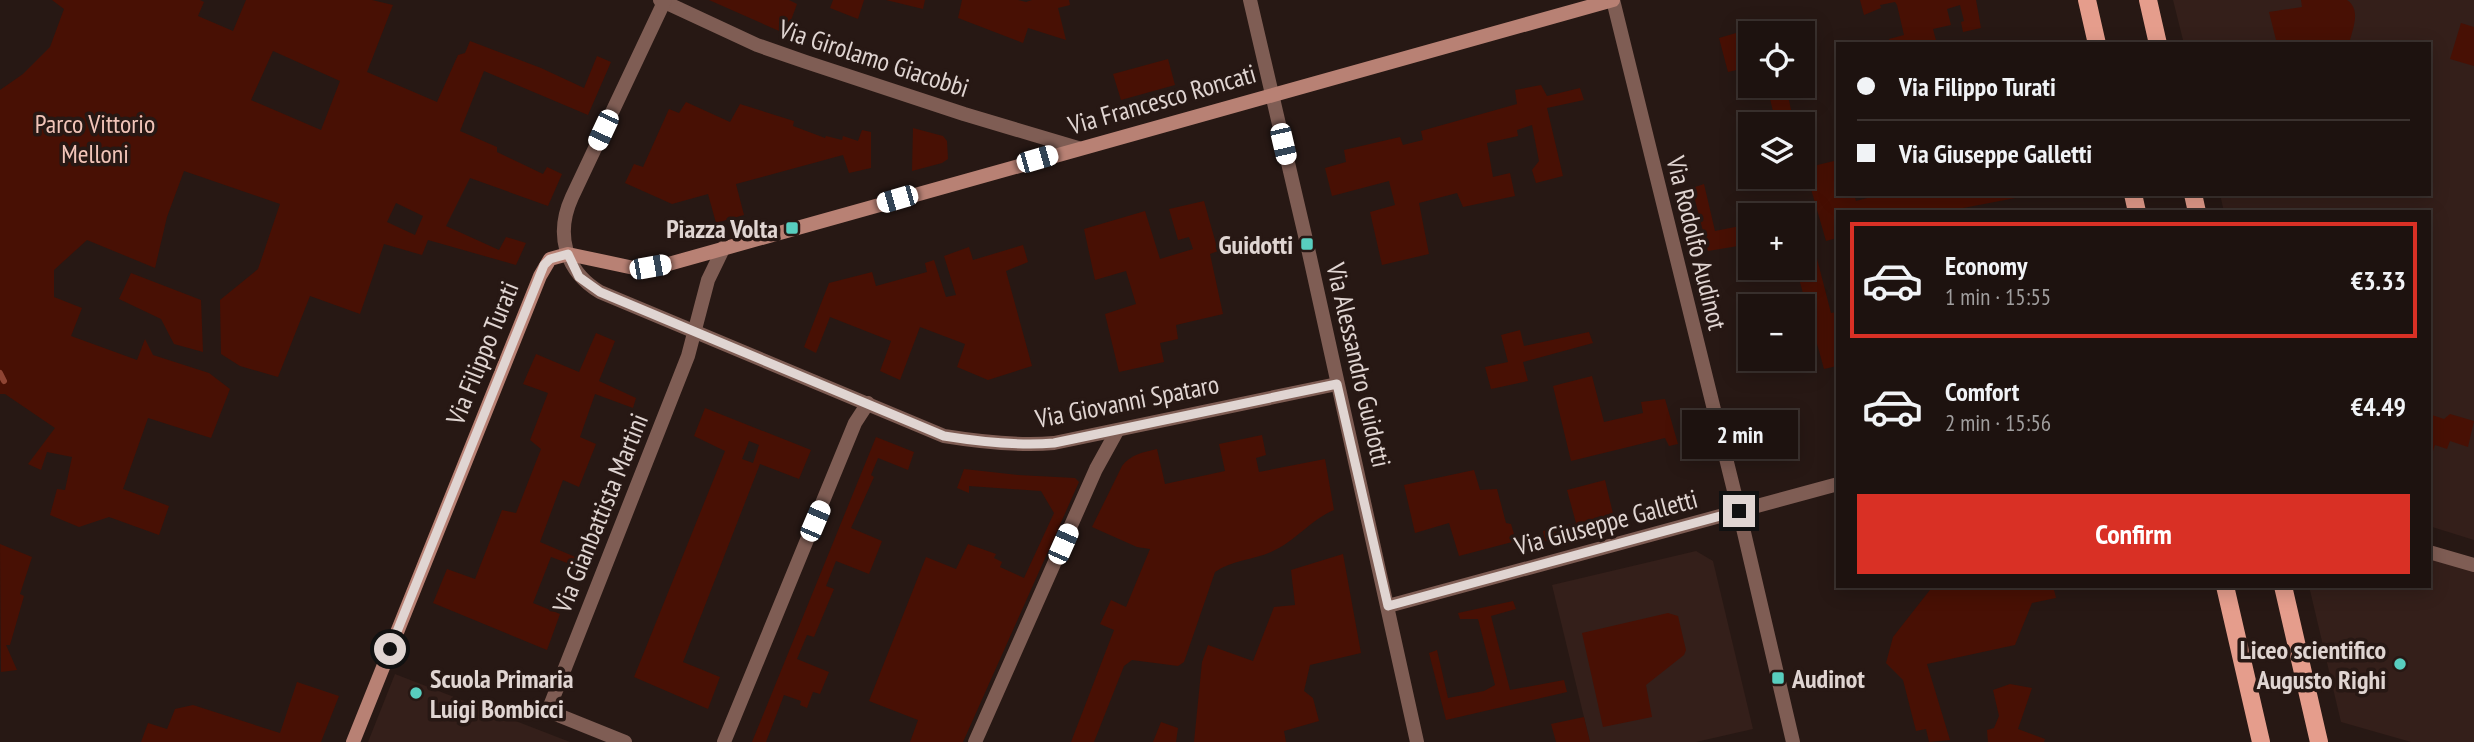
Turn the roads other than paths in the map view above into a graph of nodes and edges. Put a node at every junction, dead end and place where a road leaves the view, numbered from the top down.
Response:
1 (1250, 0) edge
2 (1613, 0) edge
3 (2087, 0) edge
4 (2148, 0) edge
5 (663, 1) edge
6 (2097, 42) edge
7 (2158, 42) edge
8 (1272, 94) junction
9 (1078, 148) junction
10 (724, 247) junction
11 (568, 254) junction
12 (695, 331) junction
13 (1337, 384) junction
14 (868, 403) junction
15 (1116, 431) junction
16 (1836, 485) edge
17 (1739, 511) junction
18 (2431, 553) edge
19 (2474, 565) edge
20 (2225, 588) edge
21 (2283, 588) edge
22 (1388, 606) junction
23 (353, 742) edge
24 (625, 742) edge
25 (724, 742) edge
26 (975, 742) edge
27 (1417, 742) edge
28 (1793, 742) edge
29 (2261, 742) edge
30 (2319, 742) edge

1 - 8 street, Via Alessandro Guidotti
2 - 8 street, Via Francesco Roncati
2 - 17 street, Via Rodolfo Audinot
3 - 6 main road
4 - 7 main road
5 - 9 street, Via Girolamo Giacobbi
5 - 11 street
8 - 9 street, Via Francesco Roncati
8 - 13 street, Via Alessandro Guidotti
9 - 10 street, Via Francesco Roncati
10 - 11 street, Via Francesco Roncati
10 - 12 street, Via Gianbattista Martini
11 - 12 street, Via Giovanni Spataro
11 - 23 street, Via Filippo Turati
12 - 14 street, Via Giovanni Spataro
12 - 24 street, Via Gianbattista Martini
13 - 15 street, Via Giovanni Spataro
13 - 22 street, Via Alessandro Guidotti
14 - 15 street, Via Giovanni Spataro
14 - 25 street
15 - 26 street
16 - 17 street, Via Giuseppe Galletti
17 - 22 street, Via Giuseppe Galletti
17 - 28 street, Via Rodolfo Audinot
18 - 19 street
20 - 29 main road
21 - 30 main road
22 - 27 street, Via Alessandro Guidotti

